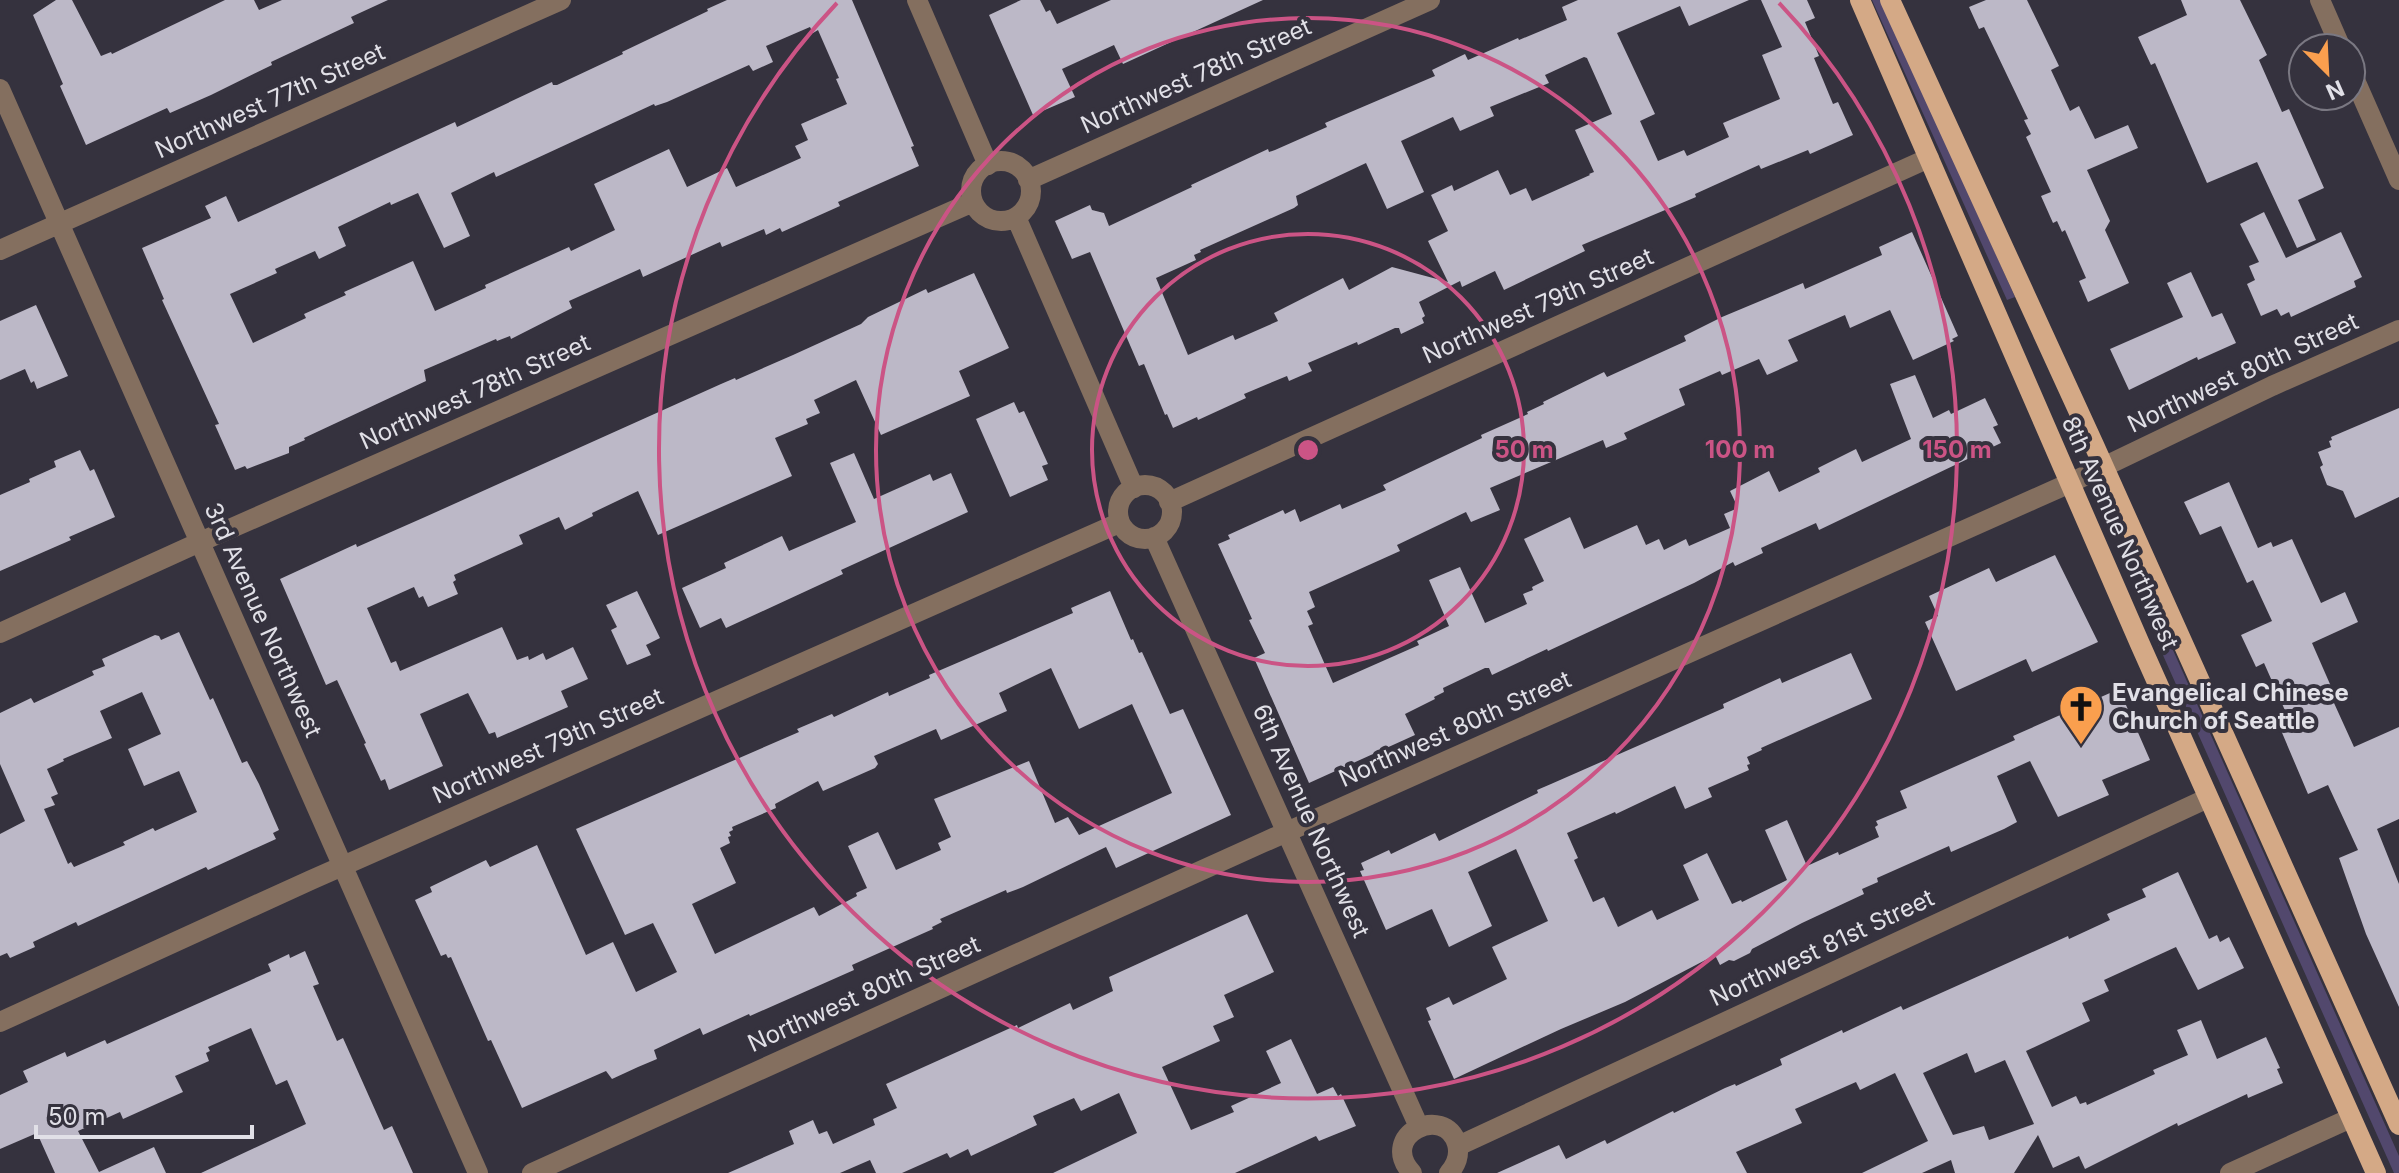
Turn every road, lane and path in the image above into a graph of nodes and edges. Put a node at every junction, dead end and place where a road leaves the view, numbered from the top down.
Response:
1 (561, 0) edge
2 (917, 0) edge
3 (1430, 0) edge
4 (1860, 0) edge
5 (1890, 0) edge
6 (2320, 0) edge
7 (2334, 32) edge
8 (0, 89) edge
9 (2367, 107) edge
10 (1929, 158) junction
11 (988, 165) junction
12 (1028, 180) junction
13 (2399, 180) edge
14 (973, 202) junction
15 (1016, 217) junction
16 (59, 223) junction
17 (0, 250) edge
18 (2399, 330) edge
19 (2104, 467) junction
20 (2070, 483) junction
21 (1134, 488) junction
22 (1169, 502) junction
23 (1119, 523) junction
24 (1154, 537) junction
25 (200, 542) junction
26 (0, 633) edge
27 (2208, 798) junction
28 (1288, 832) junction
29 (343, 866) junction
30 (0, 1022) edge
31 (2351, 1118) junction
32 (2399, 1125) edge
33 (1419, 1127) junction
34 (1458, 1146) junction
35 (1404, 1171) edge
36 (478, 1173) edge
37 (532, 1173) edge
38 (1449, 1173) edge
39 (2230, 1173) edge
40 (2376, 1173) edge

1 - 16 street, Northwest 77th Street
2 - 11 street
3 - 12 street, Northwest 78th Street
4 - 10 main road, 8th Avenue Northwest
5 - 19 main road, 8th Avenue Northwest
6 - 7 street
8 - 16 street, 3rd Avenue Northwest
9 - 13 street
10 - 20 main road, 8th Avenue Northwest
10 - 22 street, Northwest 79th Street
11 - 12 street
11 - 14 street
12 - 15 street
14 - 15 street
14 - 25 street, Northwest 78th Street
15 - 21 street
16 - 17 street, Northwest 77th Street
16 - 25 street, 3rd Avenue Northwest
18 - 19 street, Northwest 80th Street
19 - 20 street, Northwest 80th Street
19 - 32 main road, 8th Avenue Northwest
20 - 27 main road, 8th Avenue Northwest
20 - 28 street, Northwest 80th Street
21 - 22 street
21 - 23 street
22 - 24 street
23 - 24 street
23 - 29 street, Northwest 79th Street
24 - 28 street, 6th Avenue Northwest
25 - 26 street, Northwest 78th Street
25 - 29 street, 3rd Avenue Northwest
27 - 31 main road, 8th Avenue Northwest
27 - 34 street, Northwest 81st Street
28 - 33 street, 6th Avenue Northwest
28 - 37 street, Northwest 80th Street
29 - 30 street, Northwest 79th Street
29 - 36 street, 3rd Avenue Northwest
31 - 39 street
31 - 40 main road, 8th Avenue Northwest
33 - 34 street
33 - 35 street
34 - 38 street

